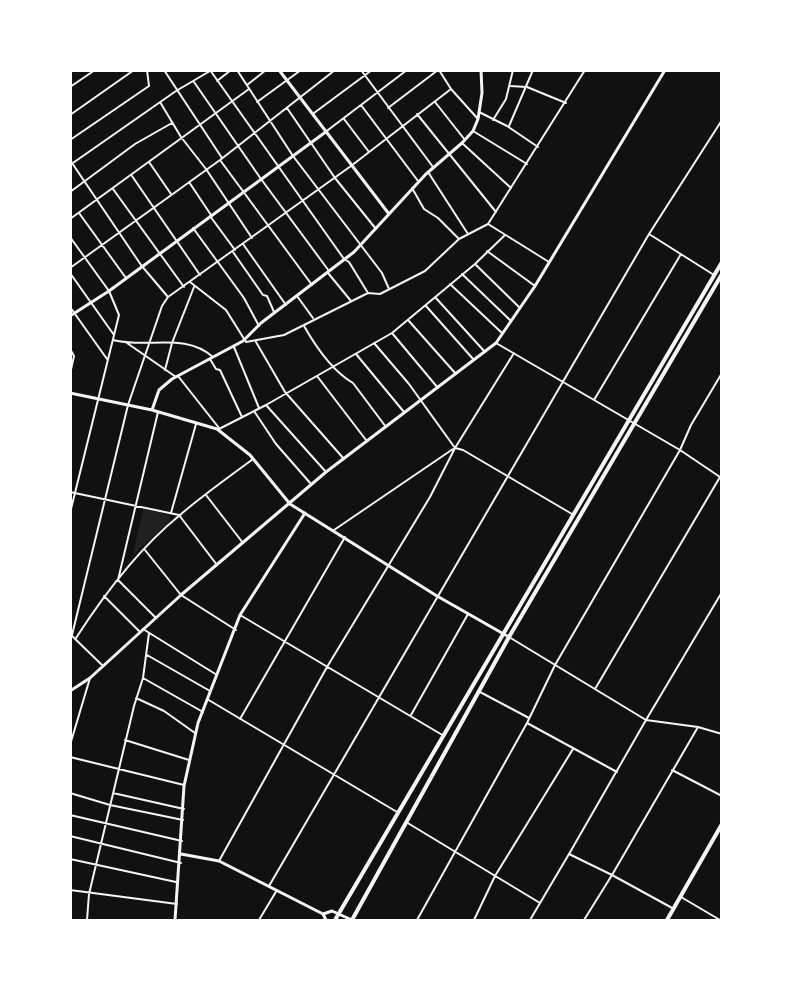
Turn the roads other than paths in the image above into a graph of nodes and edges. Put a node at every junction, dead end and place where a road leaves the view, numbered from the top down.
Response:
1 (95, 70) edge
2 (134, 70) edge
3 (147, 70) edge
4 (164, 70) edge
5 (231, 70) edge
6 (237, 70) edge
7 (266, 70) edge
8 (279, 70) edge
9 (301, 70) edge
10 (336, 70) edge
11 (361, 70) edge
12 (372, 70) edge
13 (407, 70) edge
14 (438, 70) edge
15 (481, 70) edge
16 (513, 70) edge
17 (532, 70) edge
18 (585, 70) edge
19 (665, 70) edge
20 (210, 71) edge
21 (365, 76) junction
22 (216, 81) junction
23 (287, 81) junction
24 (194, 82) junction
25 (247, 86) junction
26 (510, 86) junction
27 (70, 87) edge
28 (527, 87) junction
29 (249, 89) junction
30 (451, 89) junction
31 (176, 92) junction
32 (376, 93) junction
33 (300, 97) junction
34 (160, 102) junction
35 (231, 102) junction
36 (257, 102) junction
37 (435, 102) junction
38 (566, 103) junction
39 (361, 105) junction
40 (287, 108) junction
41 (388, 108) junction
42 (479, 112) junction
43 (314, 113) junction
44 (417, 114) junction
45 (70, 115) edge
46 (215, 116) junction
47 (343, 118) junction
48 (478, 119) junction
49 (493, 120) junction
50 (722, 120) edge
51 (270, 121) junction
52 (172, 123) junction
53 (199, 127) junction
54 (402, 127) junction
55 (508, 127) junction
56 (327, 130) junction
57 (473, 132) junction
58 (253, 134) junction
59 (181, 137) junction
60 (70, 140) edge
61 (385, 140) junction
62 (465, 140) junction
63 (311, 142) junction
64 (462, 143) junction
65 (238, 146) junction
66 (538, 147) junction
67 (369, 152) junction
68 (448, 155) junction
69 (293, 156) junction
70 (221, 159) junction
71 (148, 161) junction
72 (71, 163) edge
73 (527, 164) junction
74 (351, 166) junction
75 (277, 168) junction
76 (433, 168) junction
77 (206, 169) junction
78 (428, 172) junction
79 (131, 176) junction
80 (335, 178) junction
81 (261, 179) junction
82 (85, 181) junction
83 (188, 182) junction
84 (418, 182) junction
85 (412, 188) junction
86 (511, 188) junction
87 (113, 189) junction
88 (319, 189) junction
89 (244, 191) junction
90 (70, 192) edge
91 (171, 194) junction
92 (97, 200) junction
93 (303, 201) junction
94 (228, 203) junction
95 (154, 207) junction
96 (496, 212) junction
97 (79, 213) junction
98 (285, 214) junction
99 (389, 214) junction
100 (210, 215) junction
101 (70, 219) edge
102 (137, 220) junction
103 (488, 224) junction
104 (268, 226) junction
105 (193, 228) junction
106 (376, 230) junction
107 (120, 232) junction
108 (468, 234) junction
109 (649, 234) junction
110 (505, 235) junction
111 (70, 237) edge
112 (252, 238) junction
113 (176, 239) junction
114 (459, 239) junction
115 (243, 244) junction
116 (103, 245) junction
117 (361, 245) junction
118 (234, 251) junction
119 (487, 251) junction
120 (159, 252) junction
121 (681, 254) junction
122 (86, 257) junction
123 (344, 259) junction
124 (549, 262) junction
125 (722, 262) edge
126 (216, 263) junction
127 (475, 264) junction
128 (141, 265) junction
129 (70, 268) edge
130 (328, 272) junction
131 (70, 273) edge
132 (722, 273) edge
133 (462, 274) junction
134 (200, 275) junction
135 (714, 275) junction
136 (126, 278) junction
137 (190, 282) junction
138 (450, 284) junction
139 (312, 285) junction
140 (194, 286) junction
141 (535, 286) junction
142 (184, 287) junction
143 (389, 289) junction
144 (109, 291) junction
145 (368, 293) junction
146 (297, 296) junction
147 (168, 297) junction
148 (435, 297) junction
149 (351, 301) junction
150 (91, 303) junction
151 (286, 305) junction
152 (426, 306) junction
153 (70, 307) edge
154 (520, 308) junction
155 (275, 313) junction
156 (72, 314) edge
157 (313, 318) junction
158 (408, 320) junction
159 (511, 321) junction
160 (303, 325) junction
161 (259, 326) junction
162 (392, 333) junction
163 (502, 333) junction
164 (114, 335) junction
165 (113, 340) junction
166 (243, 341) junction
167 (256, 342) junction
168 (127, 343) junction
169 (149, 343) junction
170 (172, 343) junction
171 (496, 343) junction
172 (374, 344) junction
173 (234, 348) junction
174 (70, 349) edge
175 (485, 352) junction
176 (514, 353) junction
177 (356, 354) junction
178 (144, 358) junction
179 (212, 358) junction
180 (107, 359) junction
181 (474, 361) junction
182 (335, 367) junction
183 (165, 370) junction
184 (722, 373) edge
185 (70, 374) edge
186 (456, 374) junction
187 (177, 376) junction
188 (317, 376) junction
189 (564, 383) junction
190 (438, 388) junction
191 (285, 392) junction
192 (70, 393) edge
193 (97, 399) junction
194 (594, 400) junction
195 (421, 401) junction
196 (128, 405) junction
197 (266, 405) junction
198 (259, 408) junction
199 (152, 410) junction
200 (254, 411) junction
201 (158, 412) junction
202 (405, 413) junction
203 (242, 417) junction
204 (627, 421) junction
205 (196, 423) junction
206 (634, 425) junction
207 (386, 427) junction
208 (218, 429) junction
209 (367, 442) junction
210 (455, 448) junction
211 (680, 450) junction
212 (254, 459) junction
213 (344, 459) junction
214 (326, 472) junction
215 (507, 476) junction
216 (721, 477) edge
217 (311, 485) junction
218 (70, 492) edge
219 (76, 493) junction
220 (206, 495) junction
221 (107, 499) junction
222 (290, 504) junction
223 (136, 505) junction
224 (70, 513) edge
225 (171, 513) junction
226 (305, 513) junction
227 (573, 514) junction
228 (179, 515) junction
229 (334, 530) junction
230 (345, 537) junction
231 (243, 543) junction
232 (144, 550) junction
233 (124, 555) junction
234 (217, 565) junction
235 (389, 565) junction
236 (128, 566) junction
237 (118, 580) junction
238 (722, 592) edge
239 (104, 596) junction
240 (181, 596) junction
241 (437, 596) junction
242 (468, 614) junction
243 (240, 615) junction
244 (156, 618) junction
245 (236, 630) junction
246 (142, 631) junction
247 (149, 633) junction
248 (502, 633) junction
249 (71, 635) edge
250 (509, 637) junction
251 (76, 638) junction
252 (283, 642) junction
253 (147, 655) junction
254 (102, 665) junction
255 (555, 665) junction
256 (327, 666) junction
257 (217, 675) junction
258 (90, 678) junction
259 (143, 678) junction
260 (596, 688) junction
261 (70, 691) edge
262 (210, 691) junction
263 (480, 692) junction
264 (379, 696) junction
265 (136, 698) junction
266 (207, 699) junction
267 (203, 712) junction
268 (411, 715) junction
269 (529, 718) junction
270 (240, 719) junction
271 (646, 720) junction
272 (527, 723) junction
273 (698, 727) junction
274 (195, 733) junction
275 (722, 734) edge
276 (444, 736) junction
277 (125, 740) junction
278 (70, 745) edge
279 (283, 745) junction
280 (573, 749) junction
281 (70, 757) edge
282 (189, 760) junction
283 (120, 770) junction
284 (672, 770) junction
285 (617, 772) junction
286 (334, 776) junction
287 (184, 786) junction
288 (70, 793) edge
289 (113, 793) junction
290 (722, 796) edge
291 (110, 805) junction
292 (184, 809) junction
293 (399, 813) junction
294 (70, 815) edge
295 (183, 820) junction
296 (406, 822) junction
297 (106, 824) junction
298 (722, 824) edge
299 (70, 836) edge
300 (182, 841) junction
301 (101, 843) junction
302 (456, 852) junction
303 (181, 854) junction
304 (569, 854) junction
305 (70, 859) edge
306 (219, 861) junction
307 (181, 863) junction
308 (96, 865) junction
309 (612, 875) junction
310 (495, 876) junction
311 (179, 882) junction
312 (269, 886) junction
313 (70, 890) edge
314 (277, 890) junction
315 (89, 894) junction
316 (681, 897) junction
317 (540, 903) junction
318 (177, 904) junction
319 (674, 909) junction
320 (339, 913) junction
321 (323, 914) junction
322 (352, 920) edge
323 (87, 921) edge
324 (175, 921) edge
325 (259, 921) edge
326 (326, 921) edge
327 (335, 921) edge
328 (417, 921) edge
329 (474, 921) edge
330 (530, 921) edge
331 (584, 921) edge
332 (667, 921) edge
333 (720, 921) edge

1 - 27 street
2 - 45 street
3 - 60 street
4 - 31 street
5 - 22 street
6 - 25 street
7 - 25 street
8 - 23 street
9 - 23 street
10 - 33 street
11 - 21 street
12 - 21 street
13 - 32 street
14 - 30 street
14 - 41 street
15 - 42 street
16 - 26 street
17 - 28 street
18 - 38 street
19 - 124 street
20 - 22 street
20 - 24 street
21 - 32 street
21 - 43 street
22 - 35 street
23 - 33 street
23 - 36 street
24 - 31 street
24 - 46 street
25 - 29 street
26 - 28 street
26 - 49 street
28 - 38 street
28 - 55 street
29 - 35 street
29 - 36 street
30 - 37 street
30 - 48 street
31 - 34 street
31 - 53 street
32 - 39 street
32 - 41 street
33 - 40 street
33 - 43 street
34 - 52 street
34 - 72 street
35 - 46 street
35 - 58 street
36 - 51 street
37 - 44 street
37 - 62 street
38 - 66 street
39 - 47 street
39 - 61 street
40 - 51 street
40 - 63 street
41 - 54 street
42 - 48 street
42 - 49 street
43 - 56 street
44 - 54 street
44 - 68 street
46 - 53 street
46 - 65 street
47 - 56 street
47 - 67 street
48 - 57 street
49 - 55 street
50 - 109 street
51 - 58 street
51 - 69 street
52 - 59 street
52 - 82 street
53 - 59 street
53 - 70 street
54 - 61 street
54 - 76 street
55 - 66 street
56 - 63 street
56 - 74 street
57 - 62 street
57 - 73 street
58 - 65 street
58 - 75 street
59 - 71 street
59 - 77 street
61 - 67 street
61 - 84 street
62 - 64 street
63 - 69 street
63 - 80 street
64 - 68 street
64 - 86 street
65 - 70 street
65 - 81 street
66 - 73 street
67 - 74 street
68 - 76 street
68 - 96 street
69 - 75 street
69 - 88 street
70 - 77 street
70 - 89 street
71 - 79 street
71 - 91 street
72 - 82 street
73 - 86 street
74 - 80 street
74 - 99 street
75 - 81 street
75 - 93 street
76 - 78 street
77 - 83 street
77 - 94 street
78 - 84 street
78 - 108 street
79 - 87 street
79 - 95 street
80 - 88 street
80 - 106 street
81 - 89 street
81 - 98 street
82 - 90 street
82 - 92 street
83 - 91 street
83 - 100 street
84 - 85 street
85 - 99 street
85 - 114 street
86 - 96 street
87 - 92 street
87 - 102 street
88 - 93 street
88 - 117 street
89 - 94 street
89 - 104 street
91 - 95 street
92 - 97 street
92 - 107 street
93 - 98 street
93 - 123 street
94 - 100 street
94 - 112 street
95 - 102 street
95 - 113 street
96 - 103 street
97 - 101 street
97 - 116 street
98 - 104 street
98 - 130 street
99 - 106 street
100 - 105 street
100 - 118 street
102 - 107 street
102 - 120 street
103 - 108 street
103 - 110 street
104 - 112 street
104 - 139 street
105 - 113 street
105 - 126 street
106 - 117 street
107 - 116 street
107 - 128 street
108 - 114 street
109 - 121 street
109 - 189 street
110 - 119 street
110 - 124 street
111 - 122 street
112 - 115 street
113 - 120 street
113 - 134 street
114 - 143 street
115 - 118 street
115 - 151 street
116 - 122 street
116 - 136 street
117 - 123 street
117 - 143 street
118 - 126 street
118 - 155 street
119 - 127 street
119 - 141 street
120 - 128 street
120 - 142 street
121 - 135 street
121 - 194 street
122 - 129 street
122 - 144 street
123 - 130 street
123 - 145 street
124 - 141 street
125 - 135 main road
126 - 134 street
126 - 161 street
127 - 133 street
127 - 154 street
128 - 136 street
128 - 147 street
130 - 139 street
130 - 149 street
131 - 150 street
132 - 206 main road
133 - 138 street
133 - 159 street
134 - 137 street
135 - 204 main road
136 - 144 street
137 - 140 street
137 - 142 street
138 - 148 street
138 - 163 street
139 - 146 street
140 - 166 street
140 - 170 street
141 - 154 street
142 - 147 street
143 - 145 street
144 - 150 street
144 - 164 street
145 - 149 street
146 - 151 street
146 - 157 street
147 - 169 street
148 - 152 street
148 - 175 street
149 - 157 street
150 - 156 street
150 - 164 street
151 - 155 street
152 - 158 street
152 - 181 street
153 - 156 street
154 - 159 street
155 - 161 street
156 - 180 street
157 - 160 street
158 - 162 street
158 - 186 street
159 - 163 street
160 - 167 street
160 - 182 street
161 - 166 street
162 - 172 street
162 - 190 street
163 - 171 street
164 - 165 street
165 - 168 street
165 - 180 street
166 - 167 street
166 - 173 street
167 - 191 street
168 - 169 street
168 - 178 street
169 - 170 street
169 - 178 street
170 - 179 street
170 - 183 street
171 - 175 street
171 - 176 street
172 - 177 street
172 - 195 street
173 - 179 street
173 - 198 street
174 - 185 street
175 - 181 street
176 - 189 street
176 - 210 street
177 - 182 street
177 - 202 street
178 - 183 street
178 - 196 street
179 - 187 street
179 - 203 street
180 - 193 street
181 - 186 street
182 - 188 street
182 - 207 street
183 - 187 street
184 - 211 street
186 - 190 street
187 - 199 street
187 - 208 street
188 - 191 street
188 - 209 street
189 - 194 street
189 - 215 street
190 - 195 street
191 - 197 street
191 - 213 street
192 - 193 street
193 - 196 street
193 - 219 street
194 - 204 street
195 - 202 street
195 - 210 street
196 - 199 street
196 - 221 street
197 - 198 street
197 - 214 street
198 - 200 street
199 - 201 street
200 - 203 street
200 - 217 street
201 - 205 street
201 - 223 street
202 - 207 street
203 - 208 street
204 - 206 street
204 - 227 main road
205 - 208 street
205 - 225 street
206 - 211 street
206 - 250 main road
207 - 209 street
208 - 212 street
209 - 213 street
210 - 215 street
210 - 229 street
210 - 235 street
211 - 216 street
211 - 255 street
212 - 220 street
212 - 222 street
213 - 214 street
214 - 217 street
215 - 227 street
215 - 241 street
216 - 260 street
217 - 222 street
218 - 219 street
219 - 221 street
219 - 224 street
220 - 228 street
220 - 231 street
221 - 223 street
221 - 249 street
222 - 226 street
222 - 231 street
223 - 225 street
223 - 233 street
225 - 228 street
226 - 229 street
226 - 243 street
227 - 248 main road
228 - 232 street
228 - 234 street
229 - 230 street
230 - 235 street
230 - 252 street
231 - 234 street
232 - 236 street
232 - 240 street
233 - 236 street
233 - 237 street
234 - 240 street
235 - 241 street
235 - 256 street
236 - 237 street
237 - 239 street
237 - 244 street
238 - 271 street
239 - 246 street
239 - 251 street
240 - 244 street
240 - 245 street
241 - 242 street
241 - 264 street
242 - 248 street
242 - 268 street
243 - 245 street
243 - 252 street
244 - 246 street
245 - 257 street
246 - 247 street
246 - 254 street
247 - 253 street
247 - 257 street
248 - 250 street
248 - 276 main road
249 - 251 street
250 - 255 street
250 - 263 main road
251 - 254 street
252 - 256 street
252 - 270 street
253 - 259 street
253 - 262 street
254 - 258 street
255 - 260 street
255 - 269 street
256 - 264 street
256 - 279 street
257 - 262 street
258 - 261 street
258 - 278 street
259 - 265 street
259 - 267 street
260 - 271 street
262 - 266 street
263 - 269 street
263 - 296 main road
264 - 268 street
264 - 286 street
265 - 274 street
265 - 277 street
266 - 267 street
266 - 270 street
267 - 274 street
268 - 276 street
269 - 272 street
270 - 279 street
271 - 273 street
271 - 285 street
272 - 280 street
272 - 302 street
273 - 275 street
273 - 284 street
274 - 282 street
276 - 293 main road
277 - 282 street
277 - 283 street
279 - 286 street
279 - 306 street
280 - 285 street
280 - 310 street
281 - 283 street
282 - 287 street
283 - 287 street
283 - 289 street
284 - 290 street
284 - 309 street
285 - 304 street
286 - 293 street
286 - 312 street
287 - 292 street
288 - 291 street
289 - 291 street
289 - 292 street
291 - 295 street
291 - 297 street
292 - 295 street
293 - 320 main road
294 - 297 street
295 - 300 street
296 - 302 street
296 - 322 main road
297 - 300 street
297 - 301 street
298 - 316 main road
299 - 301 street
300 - 303 street
301 - 307 street
301 - 308 street
302 - 310 street
302 - 328 street
303 - 306 street
303 - 307 street
304 - 309 street
304 - 317 street
305 - 308 street
306 - 312 street
307 - 311 street
308 - 311 street
308 - 315 street
309 - 319 street
309 - 331 street
310 - 317 street
310 - 329 street
311 - 318 street
312 - 314 street
313 - 315 street
314 - 321 street
314 - 325 street
315 - 318 street
315 - 323 street
316 - 319 main road
316 - 333 street
317 - 330 street
318 - 324 street
319 - 332 main road
320 - 321 street
320 - 322 street
320 - 327 main road
321 - 326 street

